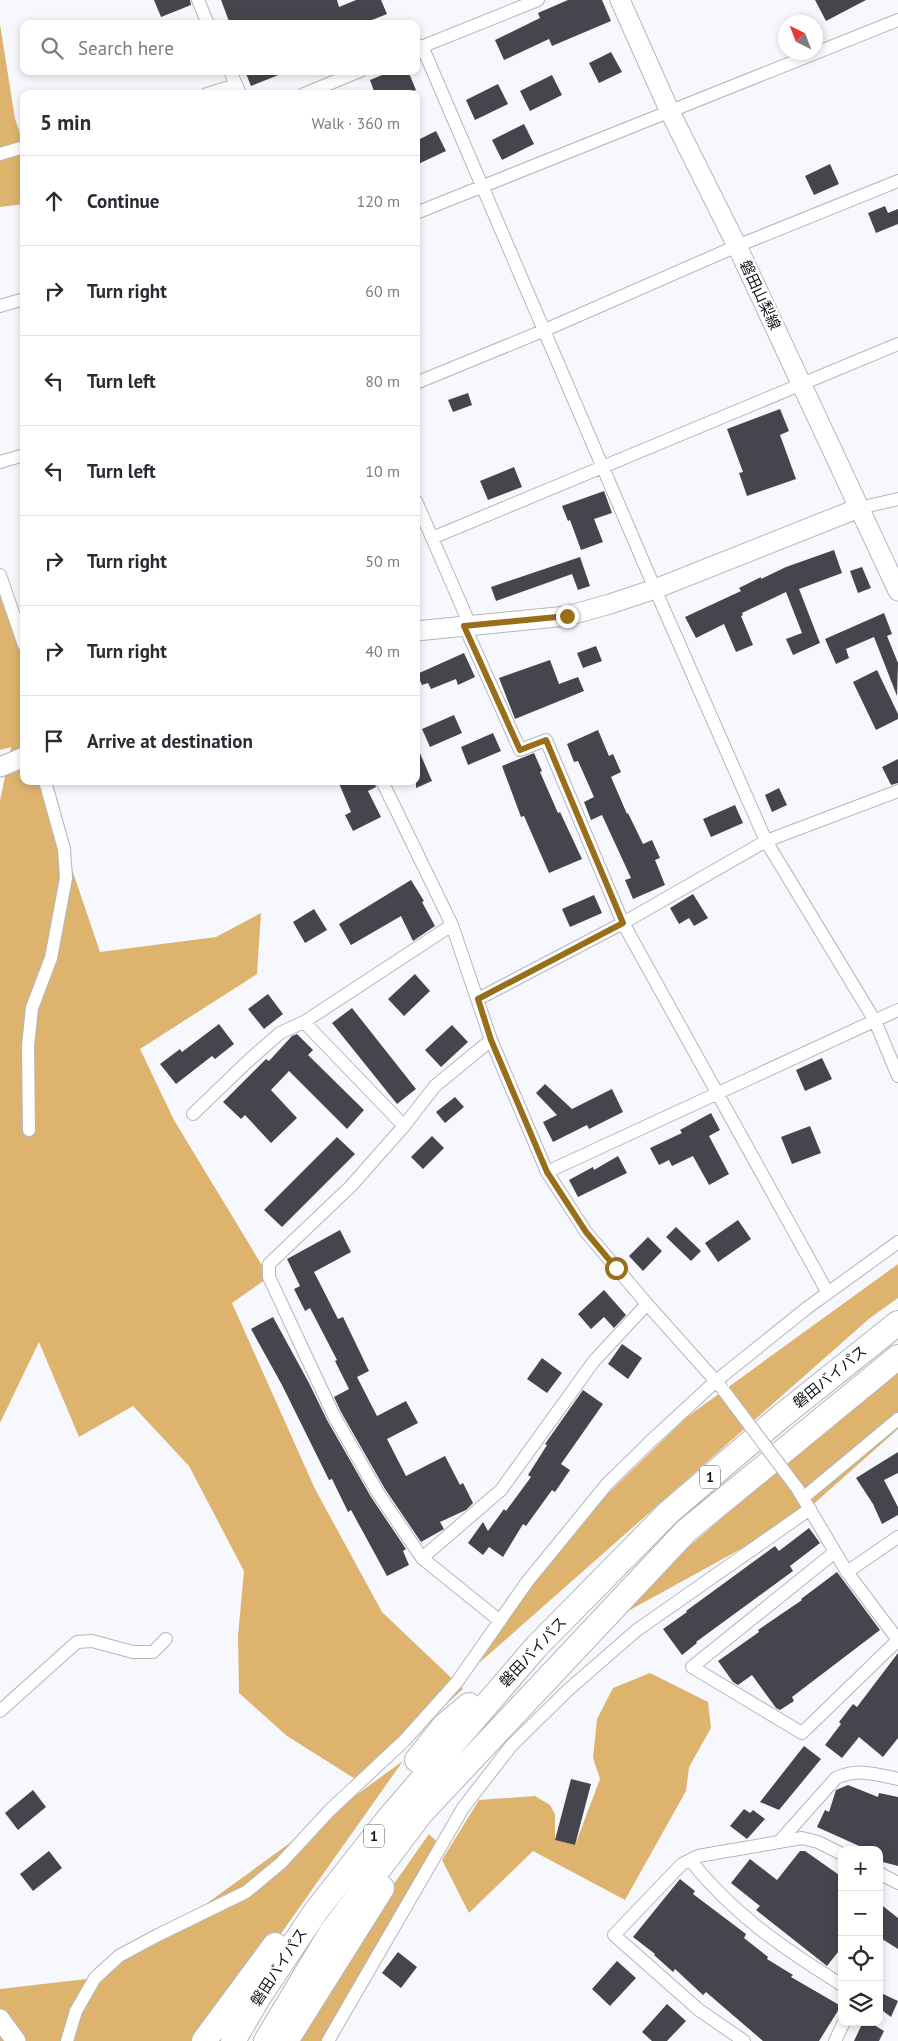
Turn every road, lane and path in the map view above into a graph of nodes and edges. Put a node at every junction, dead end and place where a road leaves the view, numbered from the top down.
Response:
1 (198, 0) edge
2 (538, 0) edge
3 (620, 0) edge
4 (206, 20) edge
5 (898, 20) edge
6 (420, 48) edge
7 (420, 50) edge
8 (232, 75) edge
9 (350, 75) edge
10 (238, 90) edge
11 (314, 90) edge
12 (670, 112) junction
13 (20, 148) edge
14 (0, 154) edge
15 (898, 181) edge
16 (483, 187) junction
17 (420, 211) edge
18 (736, 246) junction
19 (20, 300) edge
20 (0, 306) edge
21 (545, 330) junction
22 (898, 344) edge
23 (420, 380) edge
24 (802, 385) junction
25 (20, 456) edge
26 (0, 462) edge
27 (603, 468) junction
28 (898, 499) edge
29 (859, 508) junction
30 (420, 510) edge
31 (432, 538) junction
32 (0, 574) edge
33 (655, 589) junction
34 (898, 591) edge
35 (467, 625) junction
36 (420, 631) edge
37 (20, 633) edge
38 (20, 760) edge
39 (0, 767) edge
40 (46, 785) edge
41 (384, 785) edge
42 (898, 790) edge
43 (766, 840) junction
44 (623, 923) junction
45 (452, 925) junction
46 (478, 999) junction
47 (898, 1010) edge
48 (874, 1021) junction
49 (304, 1022) junction
50 (491, 1040) junction
51 (898, 1076) edge
52 (717, 1094) junction
53 (193, 1114) dead end
54 (404, 1126) junction
55 (29, 1130) dead end
56 (547, 1172) junction
57 (898, 1242) edge
58 (828, 1293) junction
59 (647, 1304) junction
60 (898, 1323) edge
61 (898, 1357) edge
62 (720, 1386) junction
63 (898, 1419) edge
64 (803, 1498) junction
65 (898, 1536) edge
66 (836, 1552) junction
67 (422, 1558) junction
68 (847, 1572) junction
69 (500, 1621) junction
70 (166, 1639) dead end
71 (898, 1640) edge
72 (537, 1646) junction
73 (555, 1669) junction
74 (0, 1711) edge
75 (898, 1778) edge
76 (779, 1842) junction
77 (838, 1852) edge
78 (690, 1860) junction
79 (883, 1875) edge
80 (898, 1883) edge
81 (838, 1982) edge
82 (0, 2019) edge
83 (842, 2026) edge
84 (16, 2041) edge
85 (67, 2041) edge
86 (204, 2041) edge
87 (233, 2041) edge
88 (266, 2041) edge
89 (286, 2041) edge
90 (328, 2041) edge
91 (744, 2041) edge
92 (835, 2041) edge

1 - 4 street
2 - 6 street
3 - 12 main road, 磐田山梨線
5 - 12 street
7 - 16 street
8 - 10 street
9 - 11 street
12 - 16 street
12 - 18 main road, 磐田山梨線
13 - 14 street
15 - 18 street
16 - 17 street
16 - 21 street
18 - 21 street
18 - 24 main road, 磐田山梨線
19 - 20 street
21 - 23 street
21 - 27 street
22 - 24 street
24 - 27 street
24 - 29 main road, 磐田山梨線
25 - 26 street
27 - 31 street
27 - 33 street
28 - 29 street
29 - 33 main road
29 - 34 main road, 磐田山梨線
30 - 31 street
31 - 35 street
32 - 37 street
33 - 35 main road
33 - 43 street
35 - 36 main road
35 - 44 street
38 - 39 main road
40 - 55 street
41 - 45 street
42 - 43 street
43 - 44 street
43 - 48 street
44 - 46 street
44 - 52 street
45 - 46 street
45 - 49 street
46 - 50 street
47 - 48 street
48 - 51 street
48 - 52 street
49 - 53 street
49 - 54 street
50 - 54 street
50 - 56 street
52 - 56 street
52 - 58 street
54 - 67 street
56 - 59 street
57 - 58 street
58 - 62 street
59 - 62 street
59 - 67 street
60 - 72 highway, 磐田バイパス / 1
61 - 73 highway, 磐田バイパス / 1
62 - 64 street, bridge
62 - 69 street
63 - 64 street
64 - 66 street
64 - 90 street
65 - 68 street
66 - 68 street
66 - 71 street
67 - 69 street
68 - 71 street
69 - 85 street
70 - 74 street
72 - 86 highway
72 - 87 highway, 磐田バイパス / 1
73 - 88 highway, 磐田バイパス / 1
73 - 89 highway
75 - 76 street
76 - 77 street
76 - 78 street
78 - 81 street
78 - 91 street
79 - 80 street
82 - 84 main road
83 - 92 street

